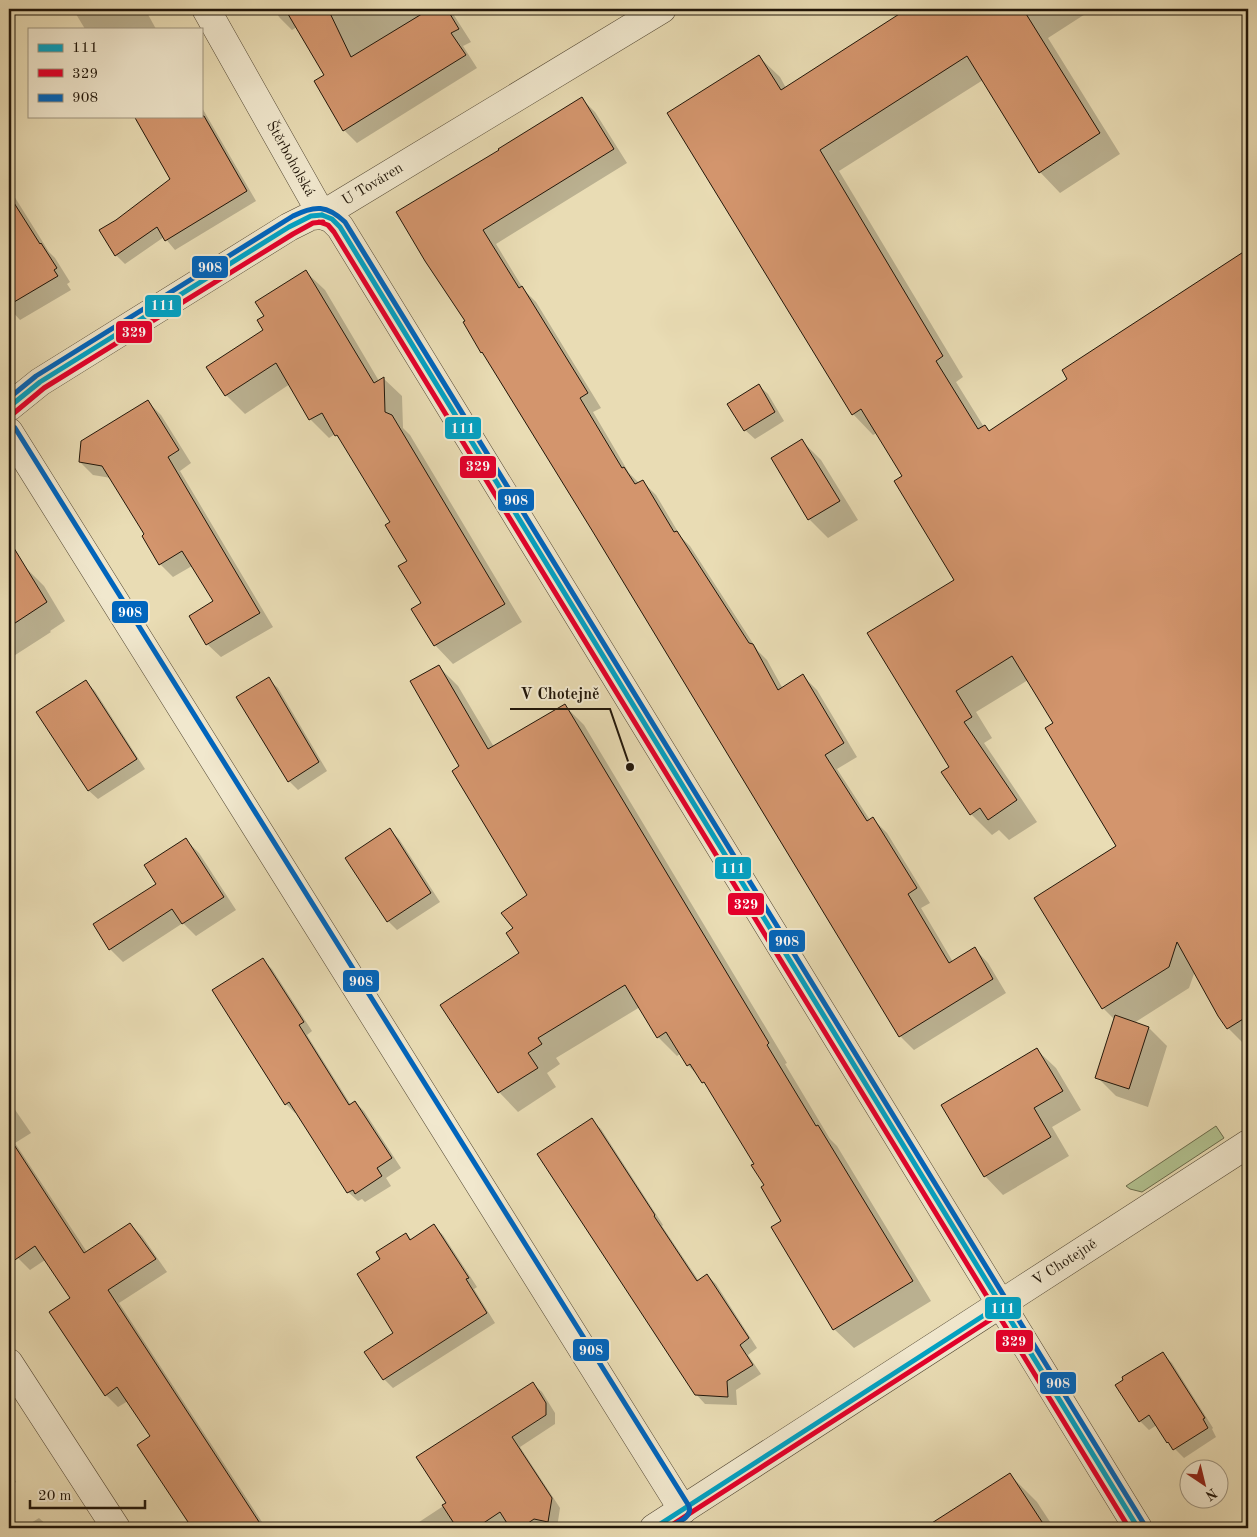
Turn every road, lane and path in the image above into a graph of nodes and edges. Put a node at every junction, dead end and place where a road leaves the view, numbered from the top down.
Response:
1 (206, 9) edge
2 (662, 9) edge
3 (322, 215) junction
4 (9, 407) edge
5 (9, 432) edge
6 (1248, 1144) edge
7 (1000, 1304) junction
8 (9, 1364) edge
9 (683, 1510) junction
10 (116, 1528) edge
11 (654, 1528) edge
12 (1138, 1528) edge

1 - 3 street, Štěrboholská
2 - 3 street, U Továren
3 - 4 street, U Továren
3 - 7 street, Štěrboholská
5 - 9 street
6 - 7 street, V Chotejně
7 - 9 street, V Chotejně
7 - 12 street, Štěrboholská
8 - 10 street
9 - 11 street, V Chotejně

